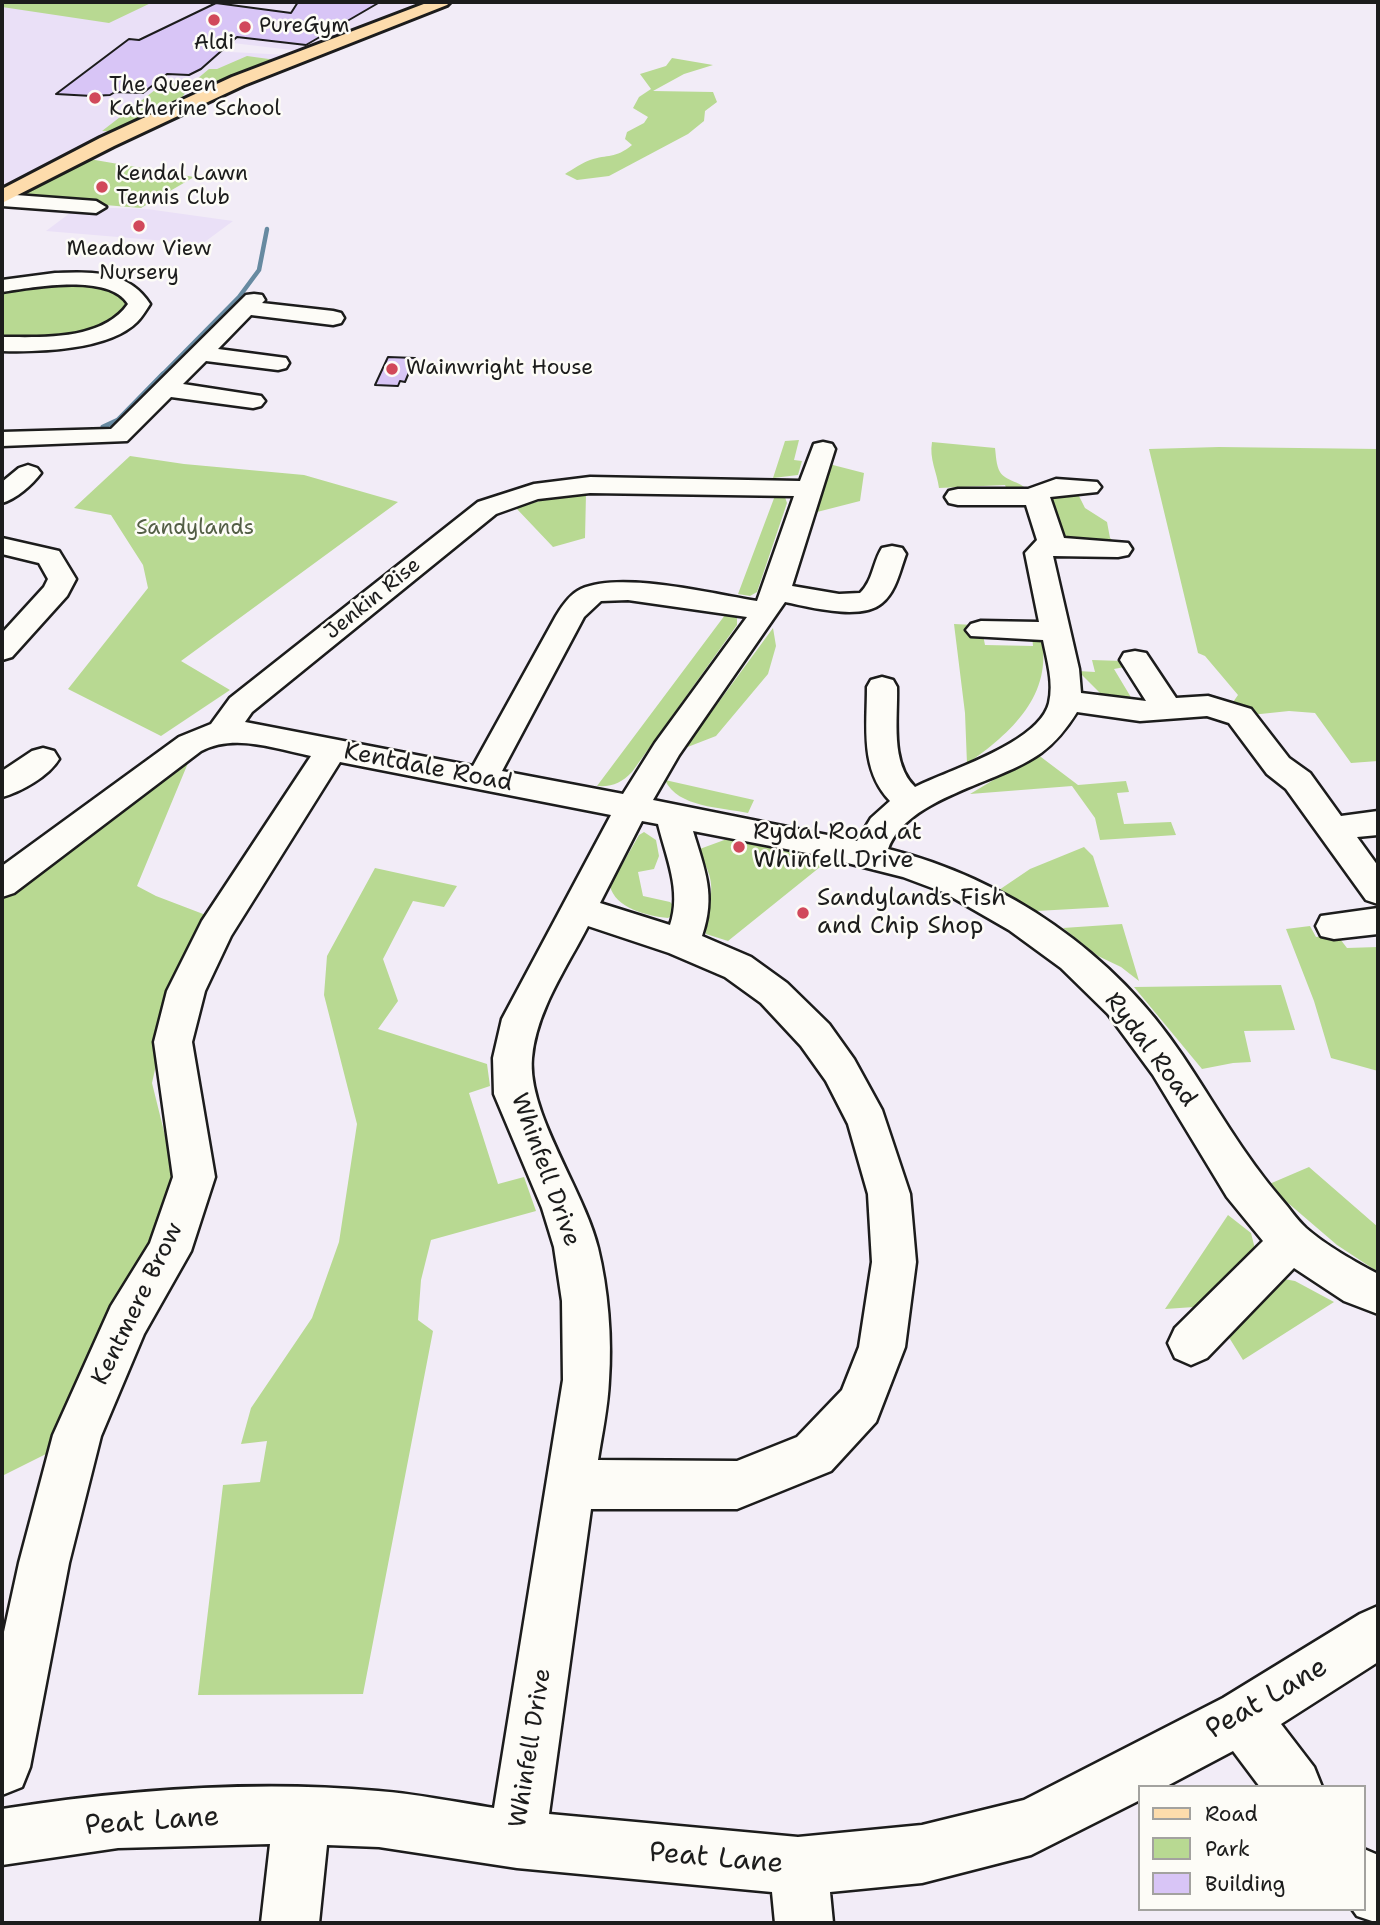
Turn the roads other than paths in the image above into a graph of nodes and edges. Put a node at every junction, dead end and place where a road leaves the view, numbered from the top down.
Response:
1 (442, 2) edge
2 (2, 198) edge
3 (96, 206) dead end
4 (2, 286) edge
5 (333, 318) dead end
6 (2, 344) edge
7 (201, 354) junction
8 (278, 363) dead end
9 (166, 389) junction
10 (253, 401) dead end
11 (2, 439) edge
12 (823, 449) dead end
13 (28, 473) dead end
14 (809, 489) junction
15 (1090, 490) dead end
16 (2, 495) edge
17 (958, 497) dead end
18 (1037, 497) junction
19 (2, 546) edge
20 (1050, 546) junction
21 (1118, 550) dead end
22 (892, 554) dead end
23 (771, 602) junction
24 (981, 630) dead end
25 (1055, 631) junction
26 (2, 651) edge
27 (1135, 660) dead end
28 (882, 687) dead end
29 (1065, 701) junction
30 (1167, 709) junction
31 (223, 730) junction
32 (332, 750) junction
33 (43, 759) dead end
34 (482, 779) junction
35 (2, 786) edge
36 (913, 803) junction
37 (632, 807) junction
38 (672, 814) junction
39 (1378, 823) edge
40 (1335, 828) junction
41 (869, 855) junction
42 (2, 884) edge
43 (1378, 891) edge
44 (578, 909) junction
45 (1378, 921) edge
46 (1334, 926) dead end
47 (682, 943) junction
48 (1290, 1242) junction
49 (1378, 1294) edge
50 (1191, 1343) dead end
51 (571, 1484) junction
52 (1378, 1632) edge
53 (1242, 1717) junction
54 (2, 1767) edge
55 (1293, 1785) edge
56 (301, 1815) junction
57 (2, 1837) edge
58 (517, 1840) junction
59 (798, 1866) junction
60 (1366, 1880) edge
61 (1378, 1895) edge
62 (290, 1923) edge
63 (804, 1923) edge

1 - 2 main road
2 - 3 street
4 - 6 street
5 - 7 street
7 - 8 street
7 - 9 street
9 - 10 street
9 - 11 street
12 - 14 street, Whinfell Drive
13 - 16 street
14 - 23 street, Whinfell Drive
14 - 31 street, Jenkin Rise
15 - 18 street
17 - 18 street
18 - 20 street
19 - 26 street
20 - 21 street
20 - 25 street
22 - 23 street
23 - 34 street
23 - 37 street, Whinfell Drive
24 - 25 street
25 - 29 street
27 - 30 street
28 - 36 street
29 - 30 street
29 - 36 street
30 - 40 street
31 - 32 street, Kentdale Road
31 - 42 street, Jenkin Rise
32 - 34 street, Kentdale Road
32 - 54 street, Kentmere Brow
33 - 35 street
34 - 37 street, Kentdale Road
36 - 41 street
37 - 38 street, Rydal Road
37 - 44 street, Whinfell Drive
38 - 41 street, Rydal Road
38 - 47 street
39 - 40 street
40 - 43 street
41 - 48 street, Rydal Road
44 - 47 street
44 - 51 street, Whinfell Drive
45 - 46 street
47 - 51 street
48 - 49 street, Rydal Road
48 - 50 street
51 - 58 street, Whinfell Drive
52 - 53 street, Peat Lane
53 - 55 street
53 - 59 street, Peat Lane
56 - 57 street, Peat Lane
56 - 58 street, Peat Lane
56 - 62 street
58 - 59 street, Peat Lane
59 - 63 street
60 - 61 street

